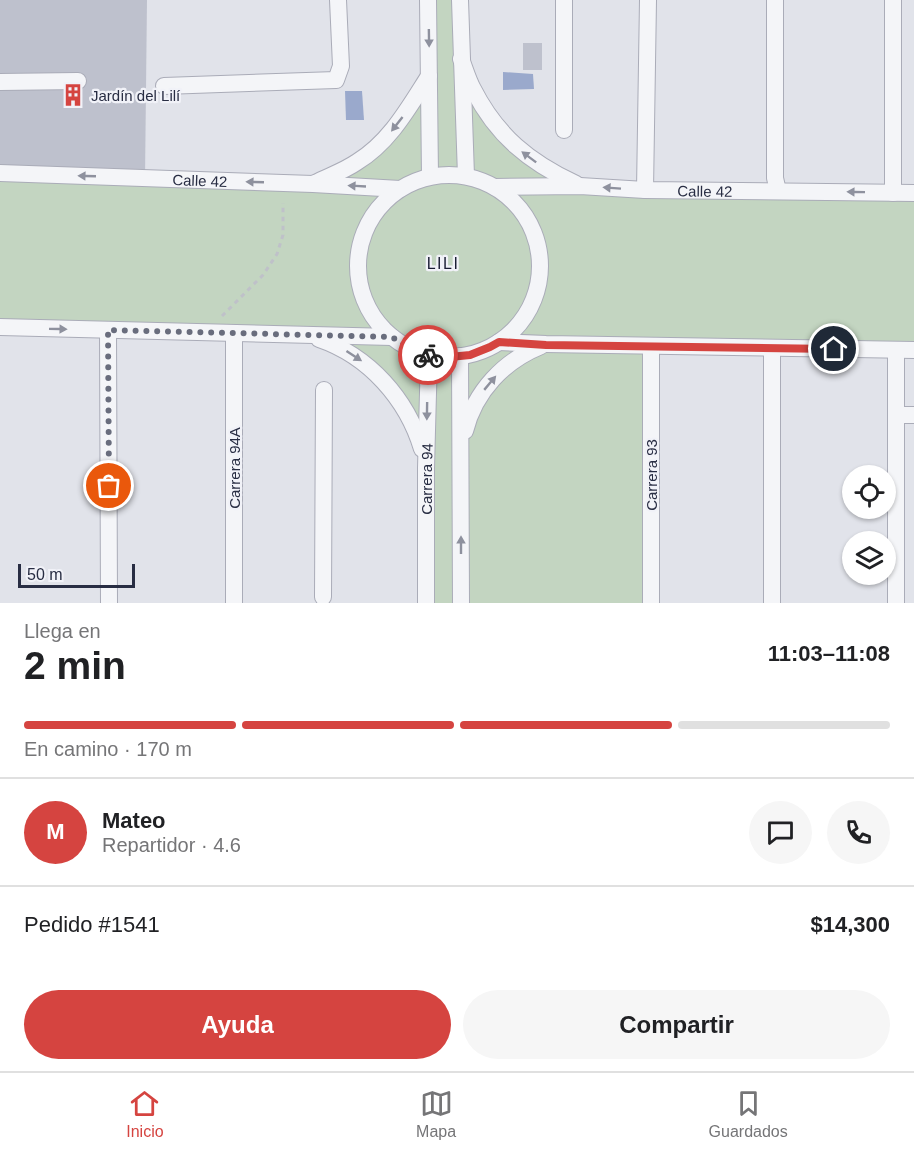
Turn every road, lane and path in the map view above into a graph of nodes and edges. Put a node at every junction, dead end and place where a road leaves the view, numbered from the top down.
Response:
1 (338, 0) edge
2 (429, 0) edge
3 (460, 0) edge
4 (564, 0) edge
5 (648, 0) edge
6 (775, 0) edge
7 (893, 0) edge
8 (461, 59) junction
9 (429, 75) junction
10 (78, 81) dead end
11 (0, 82) edge
12 (165, 86) dead end
13 (564, 130) dead end
14 (0, 173) edge
15 (430, 176) junction
16 (466, 176) junction
17 (313, 184) junction
18 (580, 186) junction
19 (495, 187) junction
20 (400, 189) junction
21 (645, 190) junction
22 (778, 191) junction
23 (893, 193) junction
24 (914, 193) edge
25 (283, 203) dead end
26 (219, 320) dead end
27 (0, 327) edge
28 (108, 330) junction
29 (234, 333) junction
30 (300, 334) junction
31 (392, 337) junction
32 (499, 342) junction
33 (546, 345) junction
34 (651, 346) junction
35 (772, 348) junction
36 (896, 350) junction
37 (914, 350) edge
38 (429, 355) junction
39 (460, 356) junction
40 (324, 390) dead end
41 (896, 415) junction
42 (914, 415) edge
43 (461, 455) junction
44 (426, 468) junction
45 (323, 597) dead end
46 (109, 603) edge
47 (234, 603) edge
48 (426, 603) edge
49 (461, 603) edge
50 (651, 603) edge
51 (772, 603) edge
52 (896, 603) edge

1 - 12 street
2 -> 9 street
3 - 8 street
4 - 13 street
5 - 21 street
6 - 22 street
7 - 23 street
8 - 16 street
18 -> 8 street
9 - 15 street
9 -> 17 street
10 - 11 street
17 -> 14 street, Calle 42
15 - 16 street
15 - 20 street
16 - 19 street
20 -> 17 street, Calle 42
18 - 19 street, Calle 42
21 -> 18 street, Calle 42
19 - 32 street
20 - 31 street
21 - 22 street, Calle 42
23 -> 22 street, Calle 42
23 - 24 street, Calle 42
25 - 26 path
27 -> 28 street
28 - 29 street
28 - 46 street
29 - 30 street
29 - 47 street, Carrera 94A
30 - 31 street
30 -> 44 street
31 - 38 street
32 - 33 street
32 - 39 street
33 - 34 street
43 -> 33 street
34 - 35 street
34 - 50 street, Carrera 93
35 - 36 street
35 - 51 street
36 - 37 street
36 - 41 street
38 - 39 street
38 -> 44 street, Carrera 94
39 - 43 street
40 - 45 street
41 - 42 street
41 - 52 street
49 -> 43 street
44 - 48 street, Carrera 94

